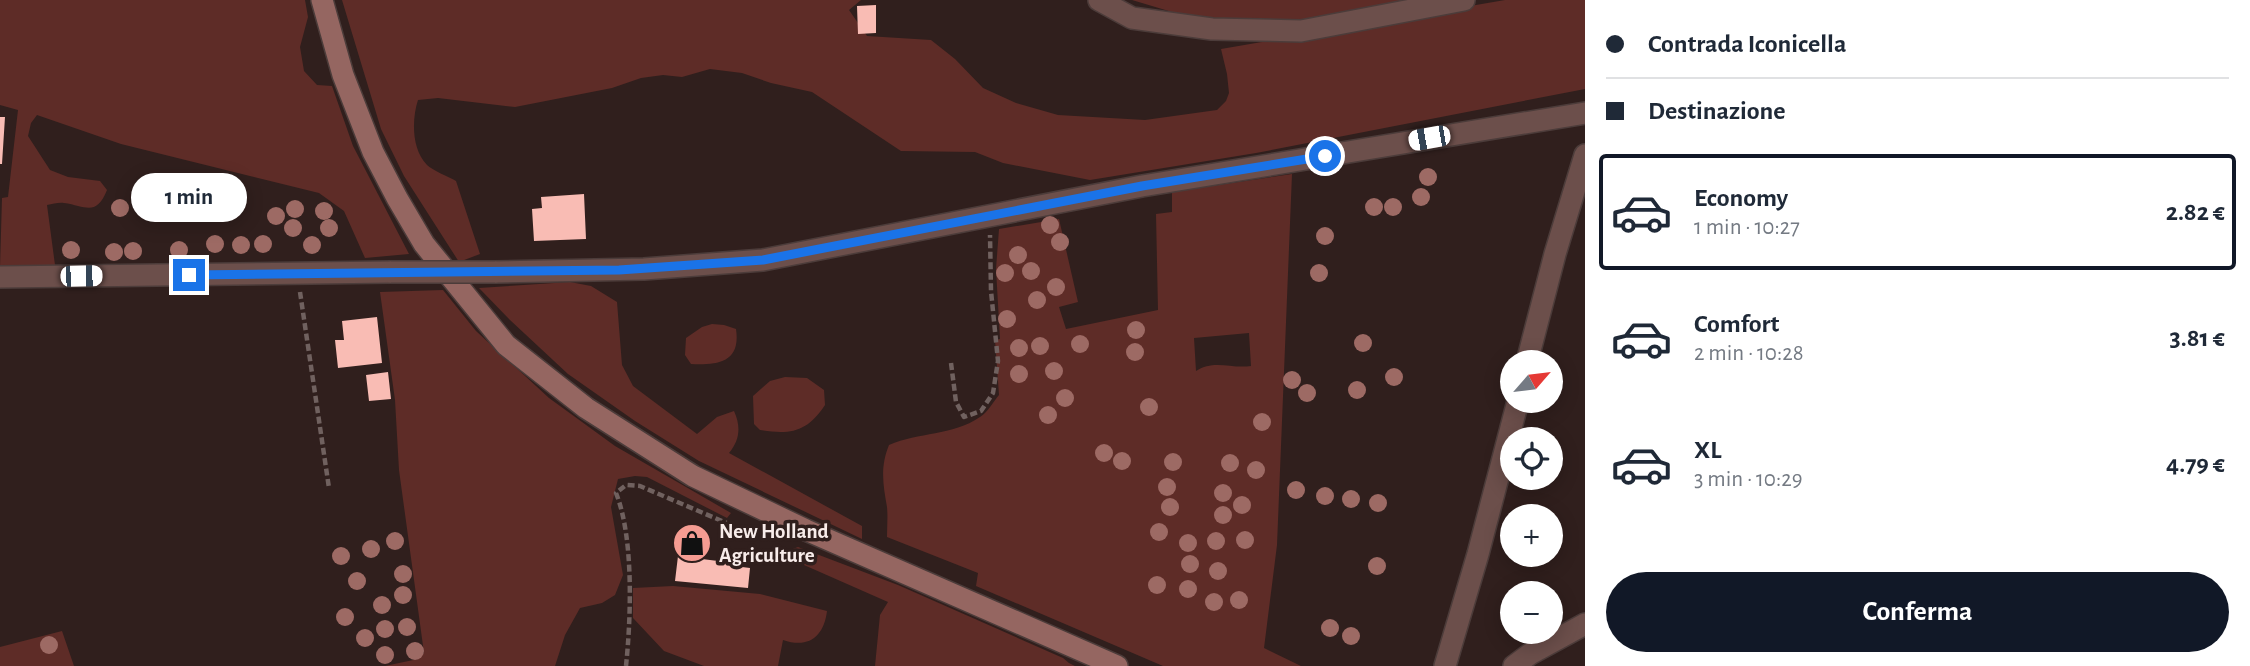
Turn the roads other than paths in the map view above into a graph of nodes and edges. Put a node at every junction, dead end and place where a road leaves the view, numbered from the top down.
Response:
1 (322, 0) edge
2 (1099, 0) edge
3 (1464, 0) edge
4 (1585, 113) edge
5 (1585, 155) edge
6 (0, 277) edge
7 (1530, 350) edge
8 (1515, 413) edge
9 (1585, 624) edge
10 (1117, 666) edge
11 (1445, 666) edge
12 (1514, 666) edge

1 - 10 main road
2 - 3 street
4 - 6 street, bridge
5 - 7 street
8 - 11 street
9 - 12 street

